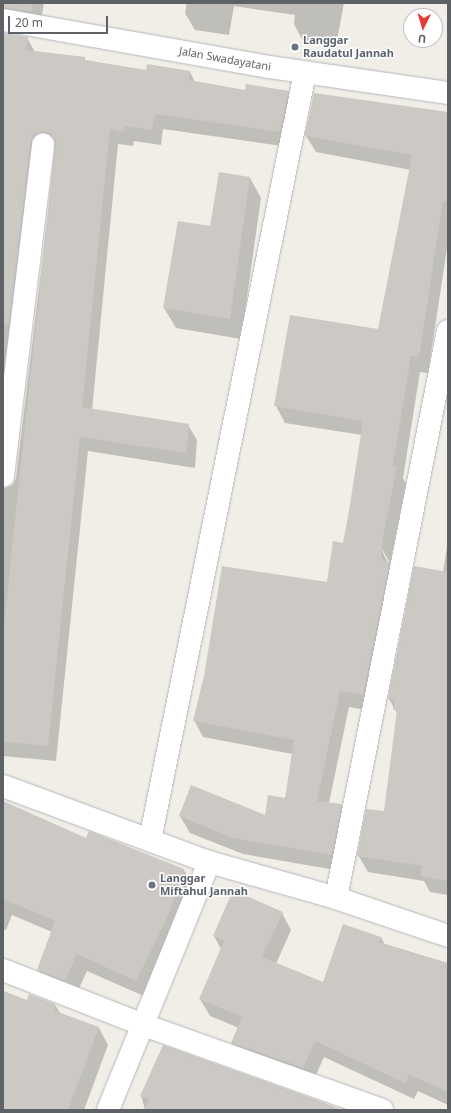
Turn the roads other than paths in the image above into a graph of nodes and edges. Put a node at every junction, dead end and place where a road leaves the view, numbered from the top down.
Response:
1 (3, 20) edge
2 (305, 73) junction
3 (448, 93) edge
4 (43, 144) dead end
5 (448, 331) edge
6 (3, 476) edge
7 (3, 786) edge
8 (150, 840) junction
9 (209, 862) junction
10 (336, 898) junction
11 (448, 936) edge
12 (3, 970) edge
13 (141, 1024) junction
14 (108, 1110) edge
15 (382, 1110) edge

1 - 2 street, Jalan Swadayatani
2 - 3 street, Jalan Swadayatani
2 - 8 street
4 - 6 street
5 - 10 street
7 - 8 street
8 - 9 street
9 - 10 street
9 - 13 street
10 - 11 street
12 - 13 street
13 - 14 street
13 - 15 street

